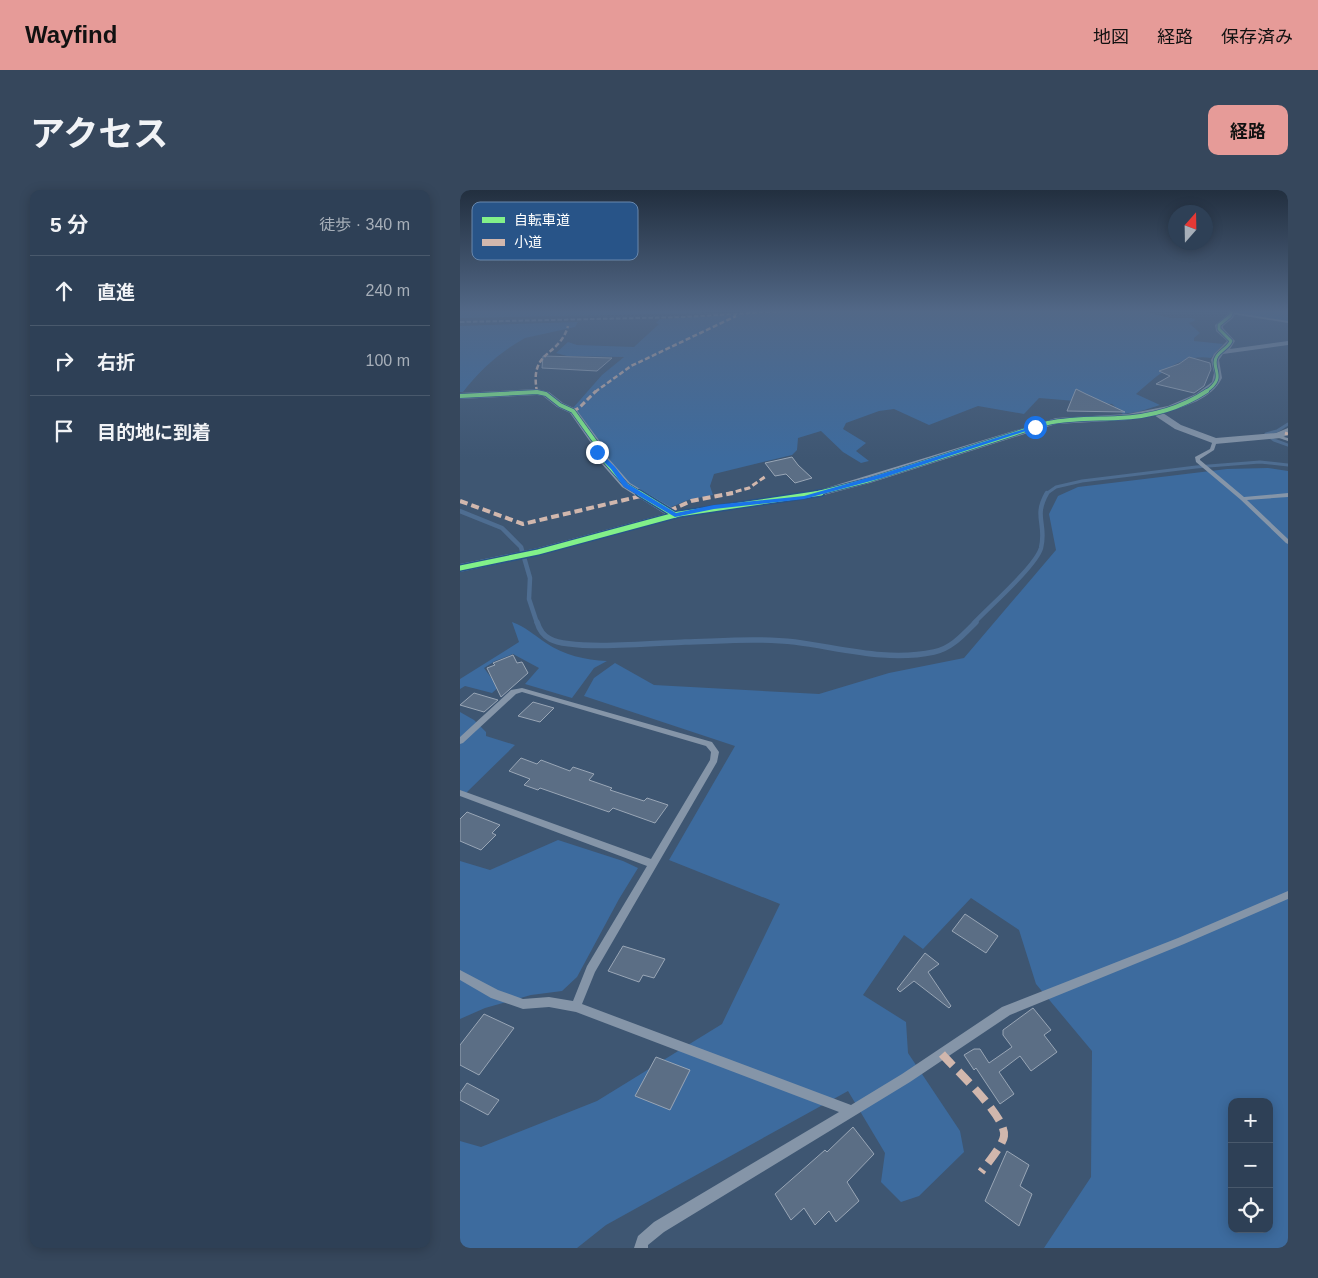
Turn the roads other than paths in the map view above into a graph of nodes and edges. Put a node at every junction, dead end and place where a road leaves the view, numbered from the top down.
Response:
1 (1216, 360) edge
2 (460, 396) edge
3 (1155, 412) junction
4 (1288, 431) edge
5 (1278, 436) junction
6 (1288, 440) edge
7 (1215, 441) junction
8 (1288, 495) edge
9 (1243, 499) junction
10 (675, 515) junction
11 (1288, 542) edge
12 (460, 568) edge
13 (460, 741) edge
14 (460, 793) edge
15 (653, 864) junction
16 (1288, 895) edge
17 (460, 975) edge
18 (576, 1007) junction
19 (852, 1111) junction
20 (641, 1248) edge

1 - 3 street
2 - 10 street
3 - 7 street
3 - 10 street
4 - 5 street
5 - 6 lane
5 - 7 street
7 - 9 lane
8 - 9 lane
9 - 11 lane
10 - 12 street
13 - 15 lane
14 - 15 lane
15 - 18 lane
16 - 19 lane
17 - 18 lane
18 - 19 lane
19 - 20 lane

